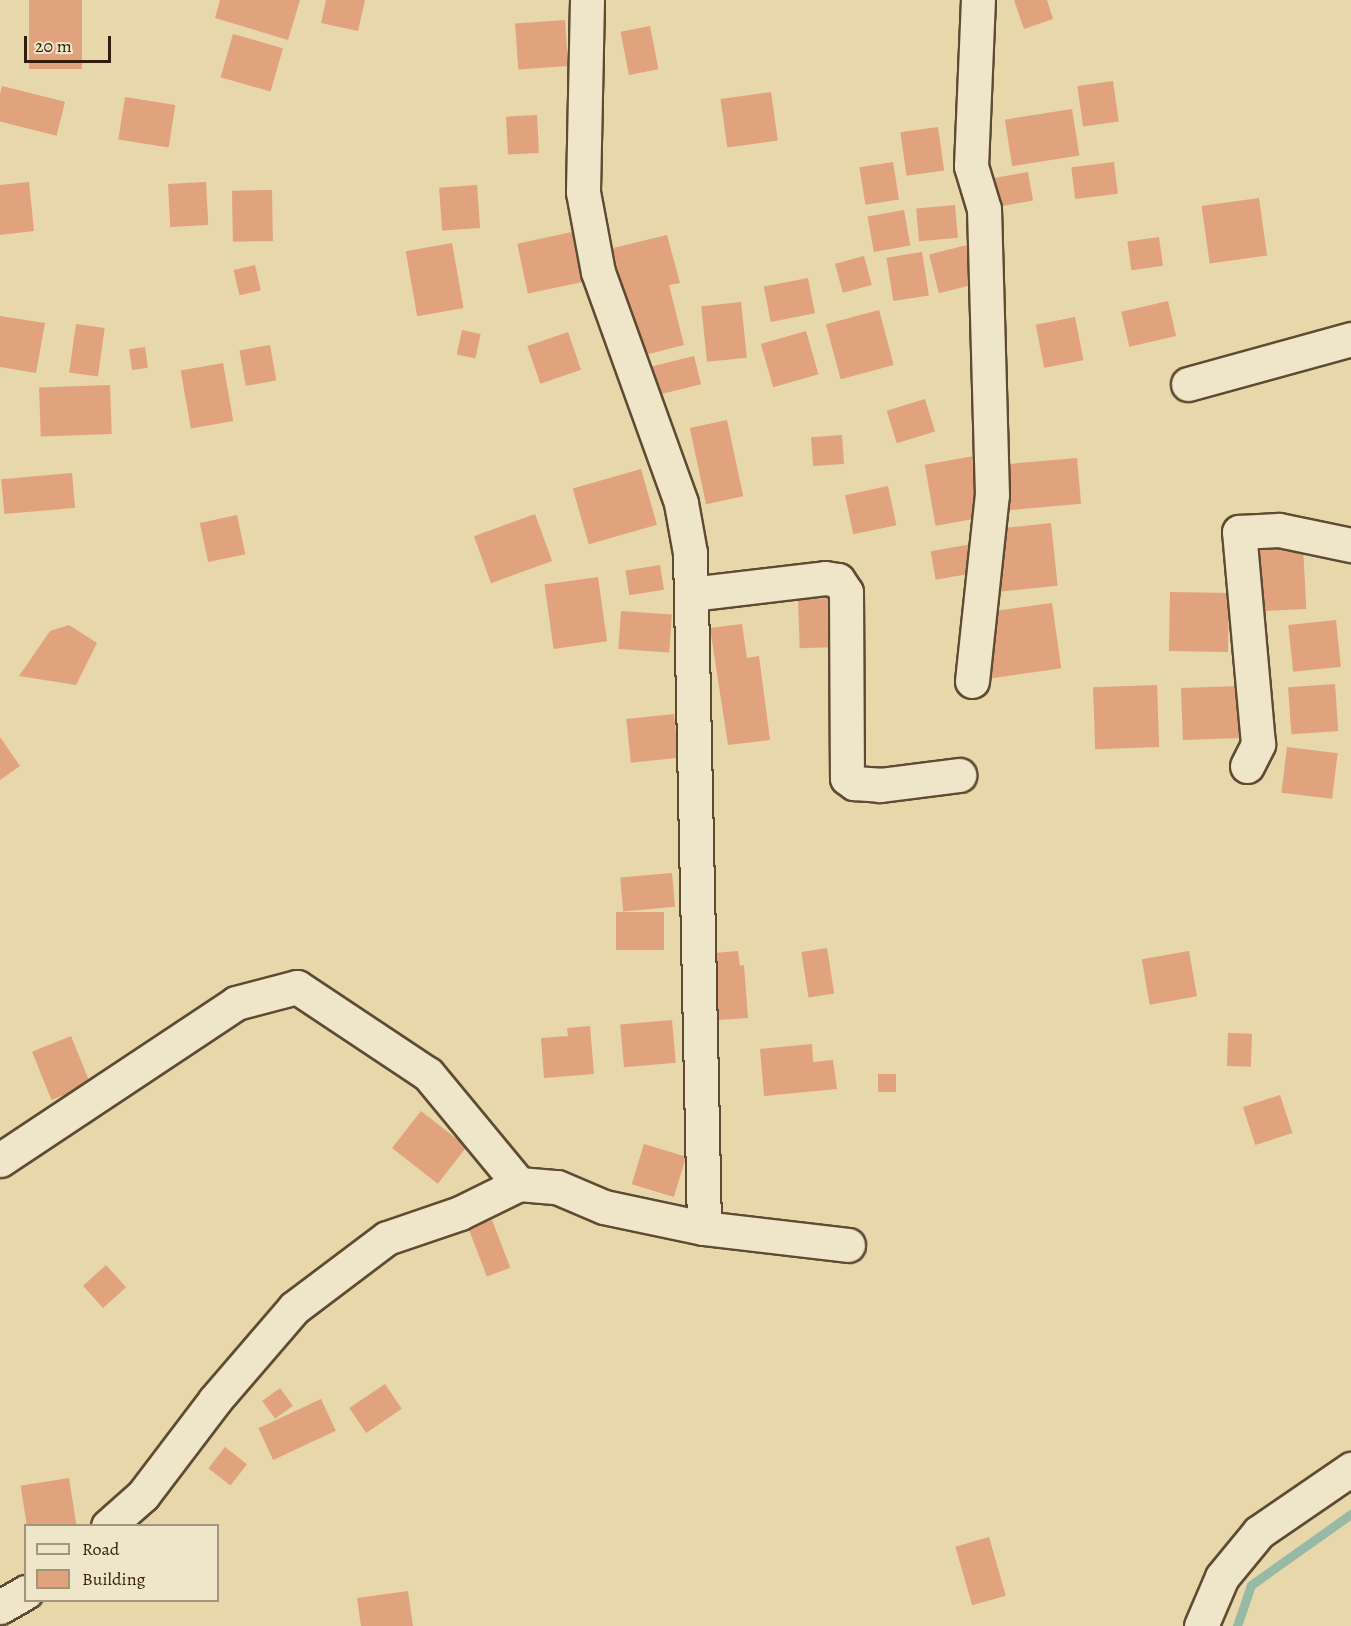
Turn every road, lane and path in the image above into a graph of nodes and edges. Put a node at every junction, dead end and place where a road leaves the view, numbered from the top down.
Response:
1 (587, 0) edge
2 (978, 0) edge
3 (1351, 339) edge
4 (1188, 384) dead end
5 (1351, 545) edge
6 (691, 594) junction
7 (972, 681) dead end
8 (1247, 766) dead end
9 (959, 775) dead end
10 (0, 1160) edge
11 (519, 1184) junction
12 (704, 1228) junction
13 (848, 1245) dead end
14 (1351, 1468) edge
15 (110, 1524) edge
16 (24, 1593) edge
17 (0, 1608) edge
18 (1201, 1626) edge

1 - 6 street
2 - 7 street
3 - 4 street
5 - 8 street
6 - 9 street
6 - 12 street
10 - 11 street
11 - 12 street
11 - 15 street
12 - 13 street
14 - 18 street
16 - 17 street

